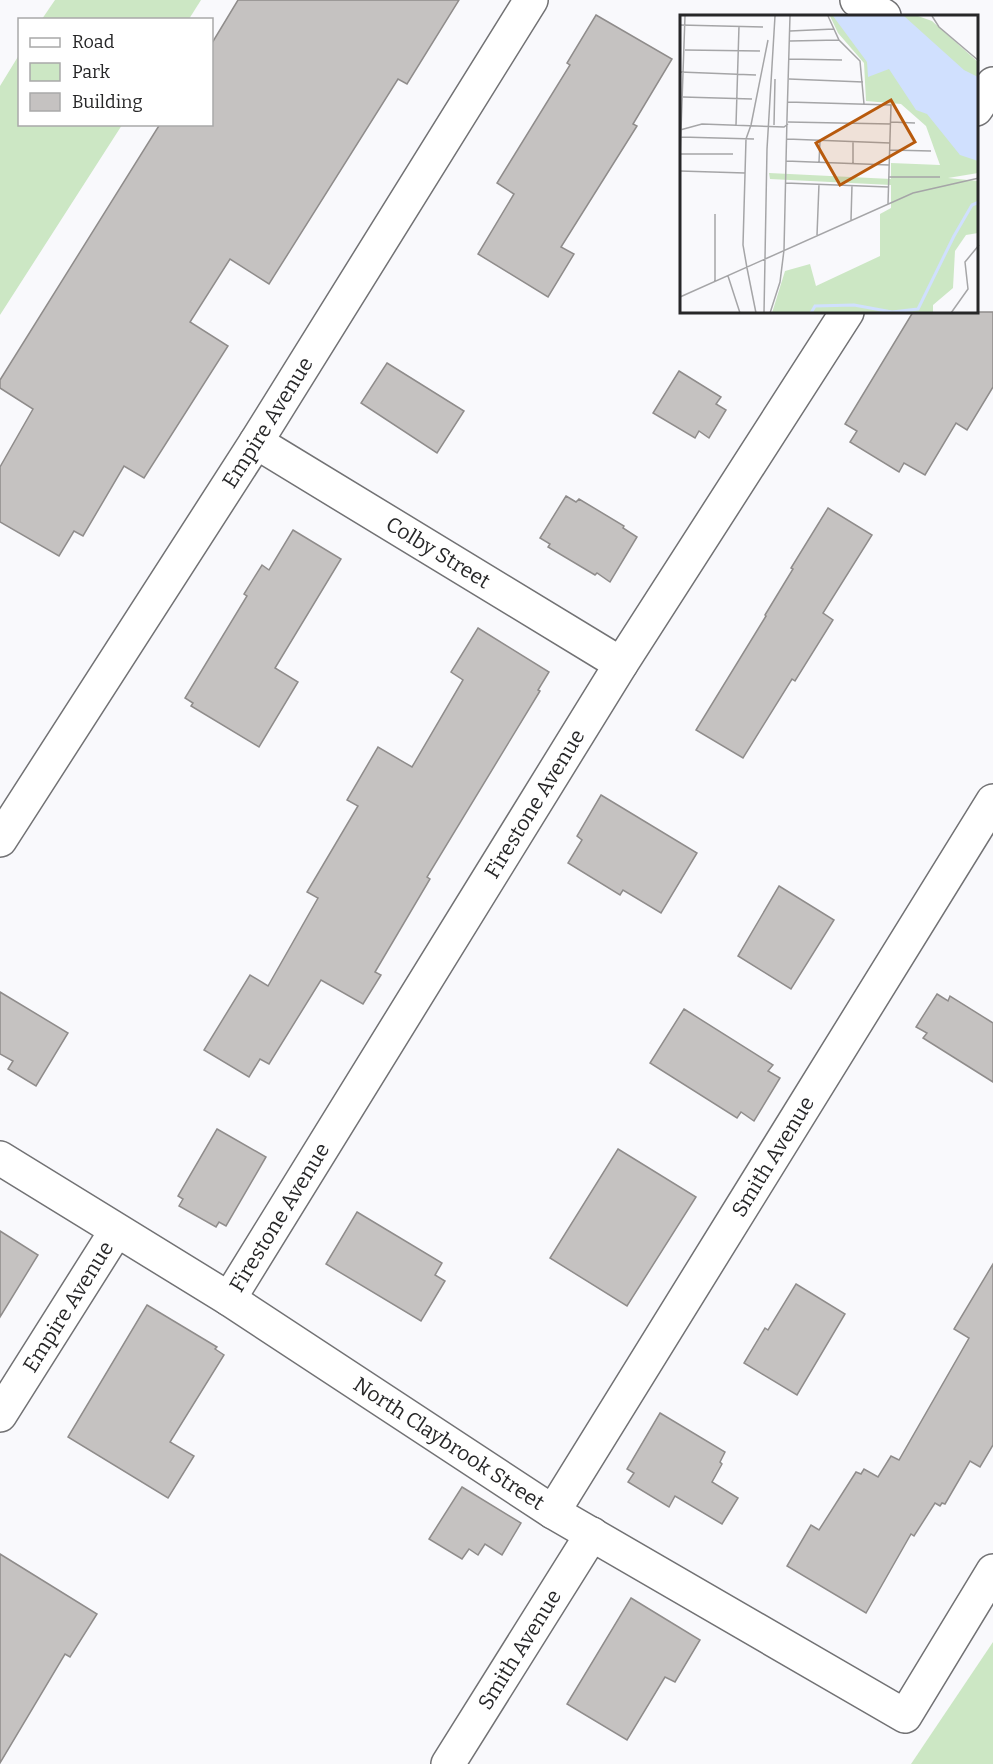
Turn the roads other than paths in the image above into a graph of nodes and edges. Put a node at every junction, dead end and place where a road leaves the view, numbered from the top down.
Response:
1 (531, 0) edge
2 (857, 0) edge
3 (882, 15) edge
4 (978, 73) edge
5 (993, 83) edge
6 (978, 107) edge
7 (846, 314) edge
8 (256, 442) junction
9 (621, 664) junction
10 (993, 801) edge
11 (0, 840) edge
12 (0, 1158) edge
13 (116, 1231) junction
14 (229, 1299) junction
15 (0, 1415) edge
16 (553, 1512) junction
17 (592, 1534) junction
18 (993, 1571) edge
19 (448, 1764) edge

1 - 8 street, Empire Avenue
2 - 3 street
4 - 5 street
5 - 6 street
7 - 9 street, Firestone Avenue
8 - 9 street, Colby Street
8 - 11 street, Empire Avenue
9 - 14 street, Firestone Avenue
10 - 16 street, Smith Avenue
12 - 13 street, North Claybrook Street
13 - 14 street, North Claybrook Street
13 - 15 street, Empire Avenue
14 - 16 street, North Claybrook Street
16 - 17 street, North Claybrook Street
17 - 18 street, North Claybrook Street
17 - 19 street, Smith Avenue

